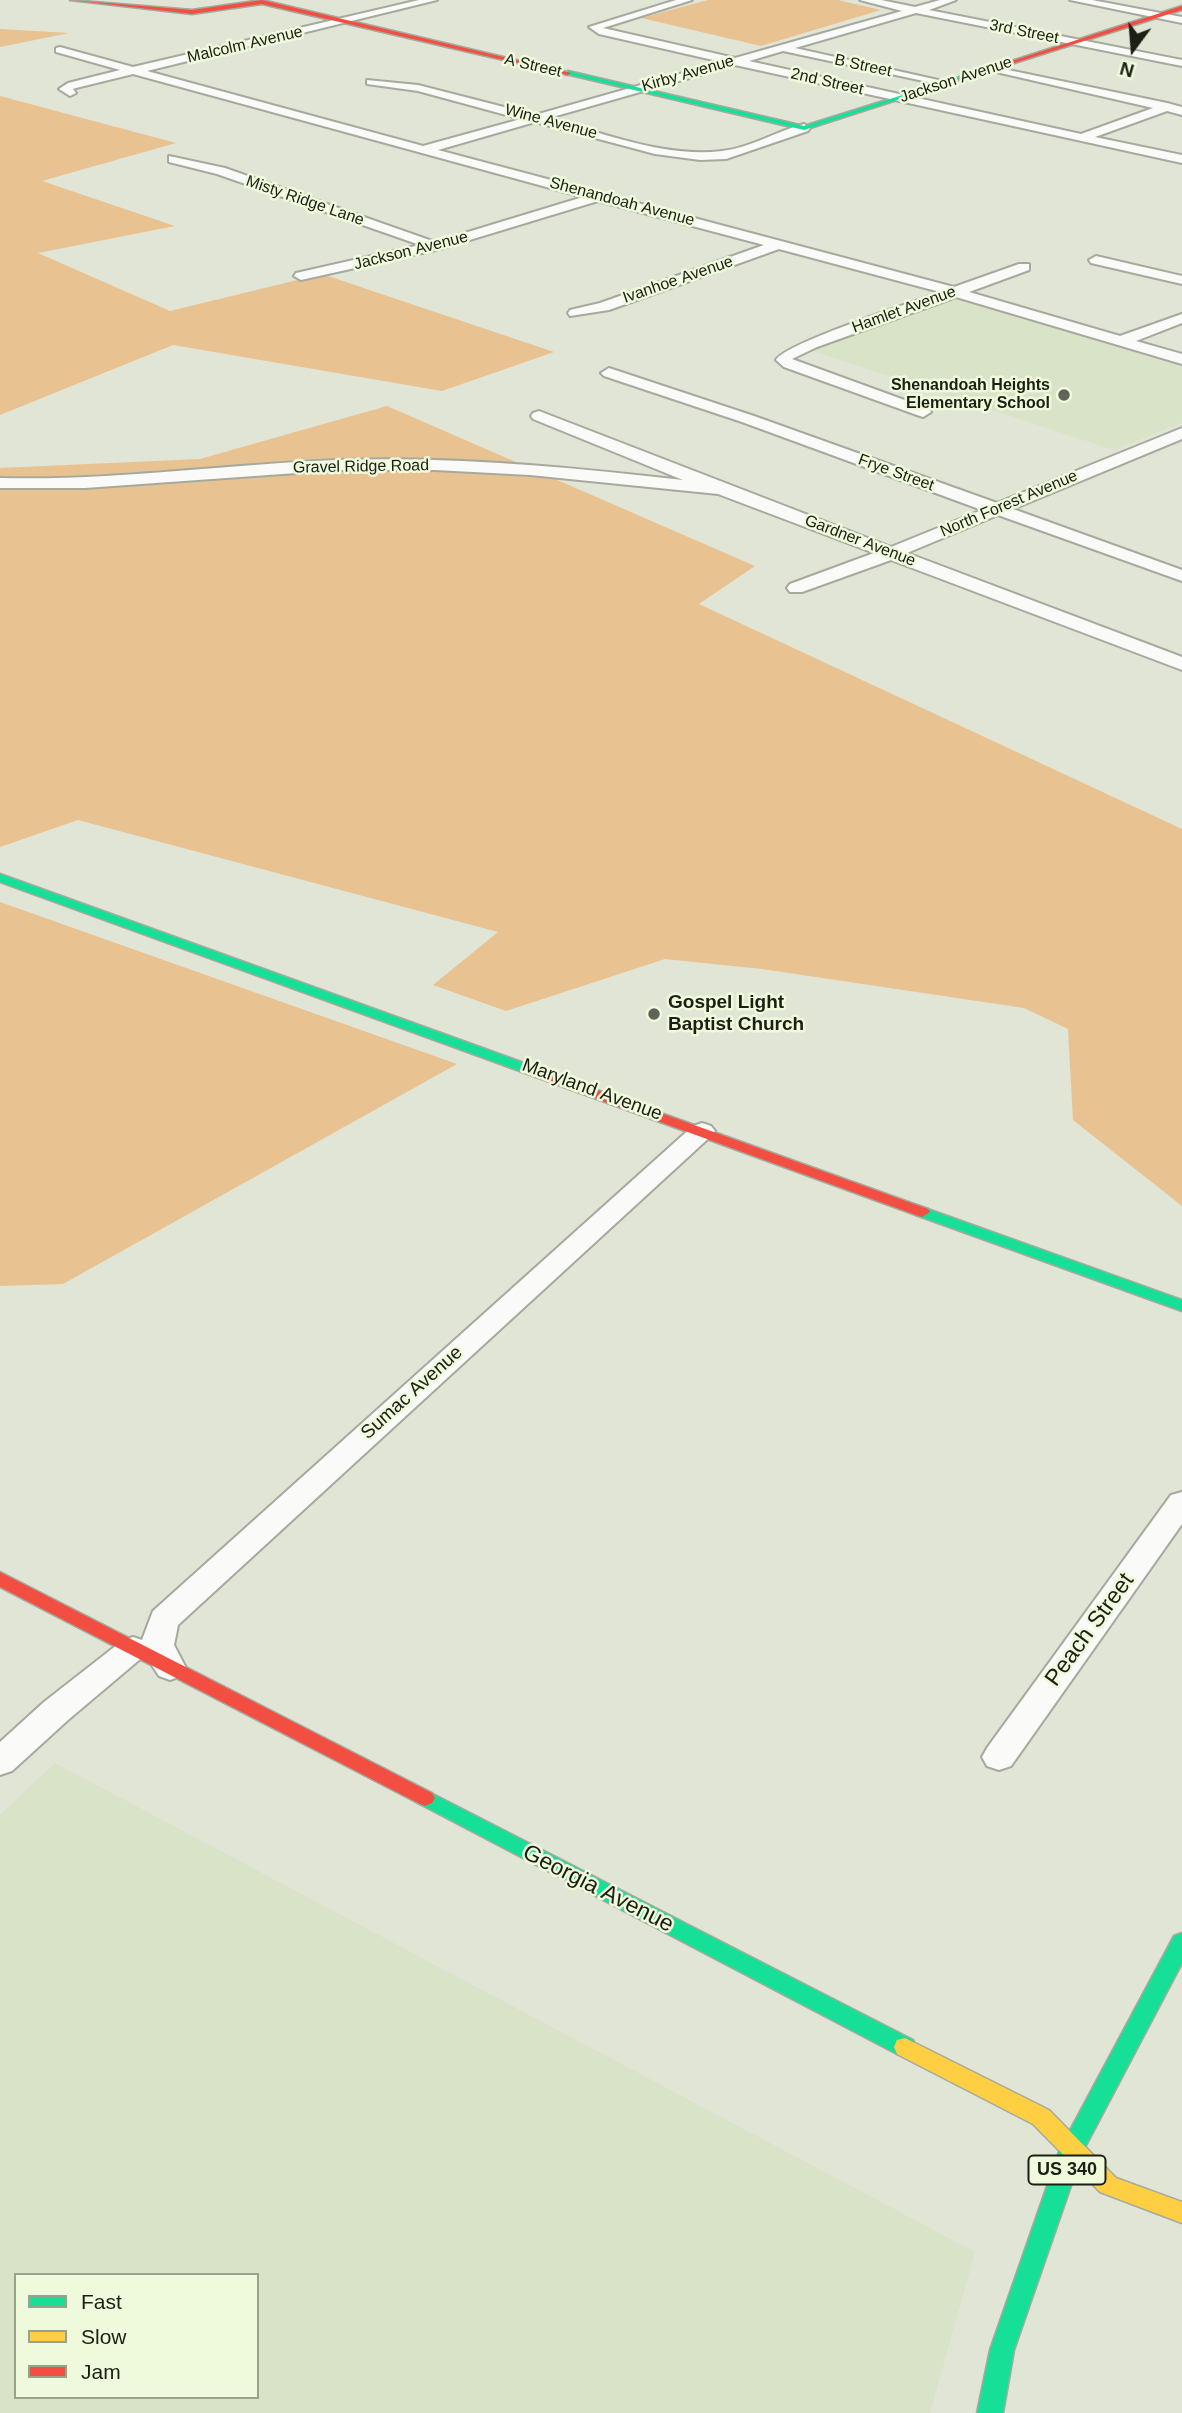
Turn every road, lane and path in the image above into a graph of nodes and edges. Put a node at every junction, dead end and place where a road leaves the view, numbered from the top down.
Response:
1 (73, 0) edge
2 (432, 0) edge
3 (652, 0) edge
4 (687, 0) edge
5 (865, 0) edge
6 (951, 0) edge
7 (1075, 0) edge
8 (266, 1) edge
9 (670, 4) junction
10 (1182, 8) edge
11 (915, 10) junction
12 (1157, 15) junction
13 (1182, 20) edge
14 (344, 21) junction
15 (1075, 42) junction
16 (783, 49) junction
17 (60, 50) dead end
18 (731, 61) junction
19 (1182, 63) edge
20 (989, 69) junction
21 (136, 70) junction
22 (371, 82) dead end
23 (943, 84) junction
24 (637, 89) junction
25 (70, 93) dead end
26 (898, 98) junction
27 (1182, 102) edge
28 (1166, 108) junction
29 (1182, 111) edge
30 (535, 118) junction
31 (804, 128) junction
32 (1081, 139) junction
33 (426, 150) junction
34 (731, 155) joint
35 (173, 159) dead end
36 (1182, 159) edge
37 (599, 196) junction
38 (780, 244) junction
39 (435, 246) junction
40 (1096, 260) dead end
41 (1024, 267) dead end
42 (301, 276) dead end
43 (1182, 280) edge
44 (955, 292) junction
45 (575, 313) dead end
46 (1182, 318) edge
47 (1121, 341) junction
48 (785, 358) joint
49 (1182, 359) edge
50 (609, 373) dead end
51 (923, 412) dead end
52 (539, 416) dead end
53 (1182, 433) edge
54 (0, 483) edge
55 (721, 489) junction
56 (997, 509) junction
57 (892, 553) junction
58 (1182, 576) edge
59 (796, 588) dead end
60 (1182, 664) edge
61 (0, 878) edge
62 (702, 1130) junction
63 (1182, 1306) edge
64 (1182, 1502) edge
65 (0, 1579) edge
66 (133, 1648) junction
67 (170, 1668) junction
68 (999, 1757) dead end
69 (0, 1762) edge
70 (1182, 1942) edge
71 (1072, 2149) junction
72 (1182, 2213) edge
73 (990, 2413) edge

1 - 8 street
2 - 14 street, Malcolm Avenue
3 - 9 street
4 - 9 street
5 - 11 street, 3rd Street
6 - 11 street, Kirby Avenue
7 - 12 street
8 - 14 street, A Street
9 - 18 street, 2nd Street
10 - 12 street, Jackson Avenue
11 - 15 street, 3rd Street
11 - 16 street, Kirby Avenue
12 - 13 street
12 - 15 street, Jackson Avenue
14 - 21 street, Malcolm Avenue
14 - 24 street, A Street
15 - 19 street, 3rd Street
15 - 20 street, Jackson Avenue
16 - 18 street, Kirby Avenue
16 - 23 street, B Street
17 - 21 street, Shenandoah Avenue
18 - 24 street, Kirby Avenue
18 - 26 street, 2nd Street
20 - 23 street, Jackson Avenue
20 - 28 street
21 - 25 street, Malcolm Avenue
21 - 33 street, Shenandoah Avenue
22 - 30 street, Wine Avenue
23 - 26 street, Jackson Avenue
24 - 30 street, Kirby Avenue
24 - 31 street, A Street
26 - 31 street, Jackson Avenue
26 - 32 street, 2nd Street
27 - 28 street
28 - 29 street
28 - 32 street
30 - 33 street, Kirby Avenue
30 - 34 street, Wine Avenue
31 - 34 street, Jackson Avenue
32 - 36 street, 2nd Street
33 - 37 street, Shenandoah Avenue
35 - 39 street, Misty Ridge Lane
37 - 38 street, Shenandoah Avenue
37 - 39 street, Jackson Avenue
38 - 44 street, Shenandoah Avenue
38 - 45 street, Ivanhoe Avenue
39 - 42 street, Jackson Avenue
40 - 43 street
41 - 44 street, Hamlet Avenue
44 - 47 street, Shenandoah Avenue
44 - 48 street, Hamlet Avenue
46 - 47 street
47 - 49 street, Shenandoah Avenue
48 - 51 street
50 - 56 street, Frye Street
52 - 55 street, Gardner Avenue
53 - 56 street, North Forest Avenue
54 - 55 street, Gravel Ridge Road
55 - 57 street, Gardner Avenue
56 - 57 street, North Forest Avenue
56 - 58 street, Frye Street
57 - 59 street, North Forest Avenue
57 - 60 street, Gardner Avenue
61 - 62 street, Maryland Avenue
62 - 63 street, Maryland Avenue
62 - 67 street, Sumac Avenue
64 - 68 street, Peach Street
65 - 66 street, Georgia Avenue
66 - 67 street, Georgia Avenue
66 - 69 street
67 - 71 street, Georgia Avenue
70 - 71 street, US 340
71 - 72 street, Georgia Avenue
71 - 73 street, US 340

